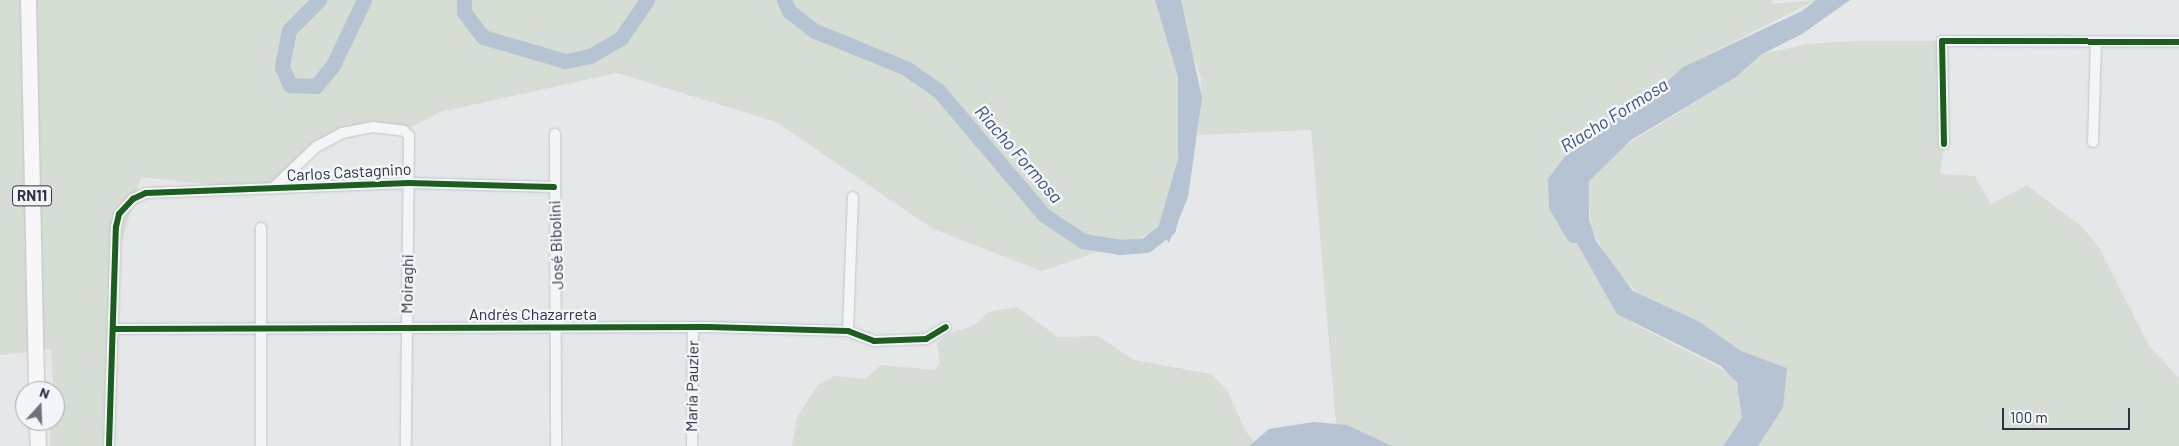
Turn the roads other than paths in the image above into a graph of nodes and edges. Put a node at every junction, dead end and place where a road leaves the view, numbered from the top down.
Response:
1 (28, 0) edge
2 (2096, 41) junction
3 (2179, 42) edge
4 (555, 134) dead end
5 (2093, 142) dead end
6 (1944, 144) dead end
7 (410, 183) junction
8 (554, 187) junction
9 (272, 190) junction
10 (853, 197) dead end
11 (262, 228) dead end
12 (693, 326) junction
13 (946, 327) dead end
14 (114, 328) junction
15 (406, 328) junction
16 (558, 328) junction
17 (263, 329) junction
18 (848, 331) junction
19 (36, 381) edge
20 (37, 431) edge
21 (38, 446) edge
22 (109, 446) edge
23 (262, 446) edge
24 (406, 446) edge
25 (556, 446) edge
26 (692, 446) edge

1 - 19 highway, RN11
2 - 3 street
2 - 5 street
2 - 6 street
4 - 8 street, José Bibolini
7 - 8 street, Carlos Castagnino
7 - 9 street, Carlos Castagnino
7 - 9 street, Moiraghi
7 - 15 street, Moiraghi
8 - 16 street, José Bibolini
9 - 14 street, Carlos Castagnino
10 - 18 street
11 - 17 street
12 - 16 street, Andrés Chazarreta
12 - 18 street, Andrés Chazarreta
12 - 26 street, María Pauzier
13 - 18 street, Andrés Chazarreta
14 - 17 street, Andrés Chazarreta
14 - 22 street
15 - 16 street, Andrés Chazarreta
15 - 17 street, Andrés Chazarreta
15 - 24 street, Moiraghi
16 - 25 street, José Bibolini
17 - 23 street
20 - 21 highway

